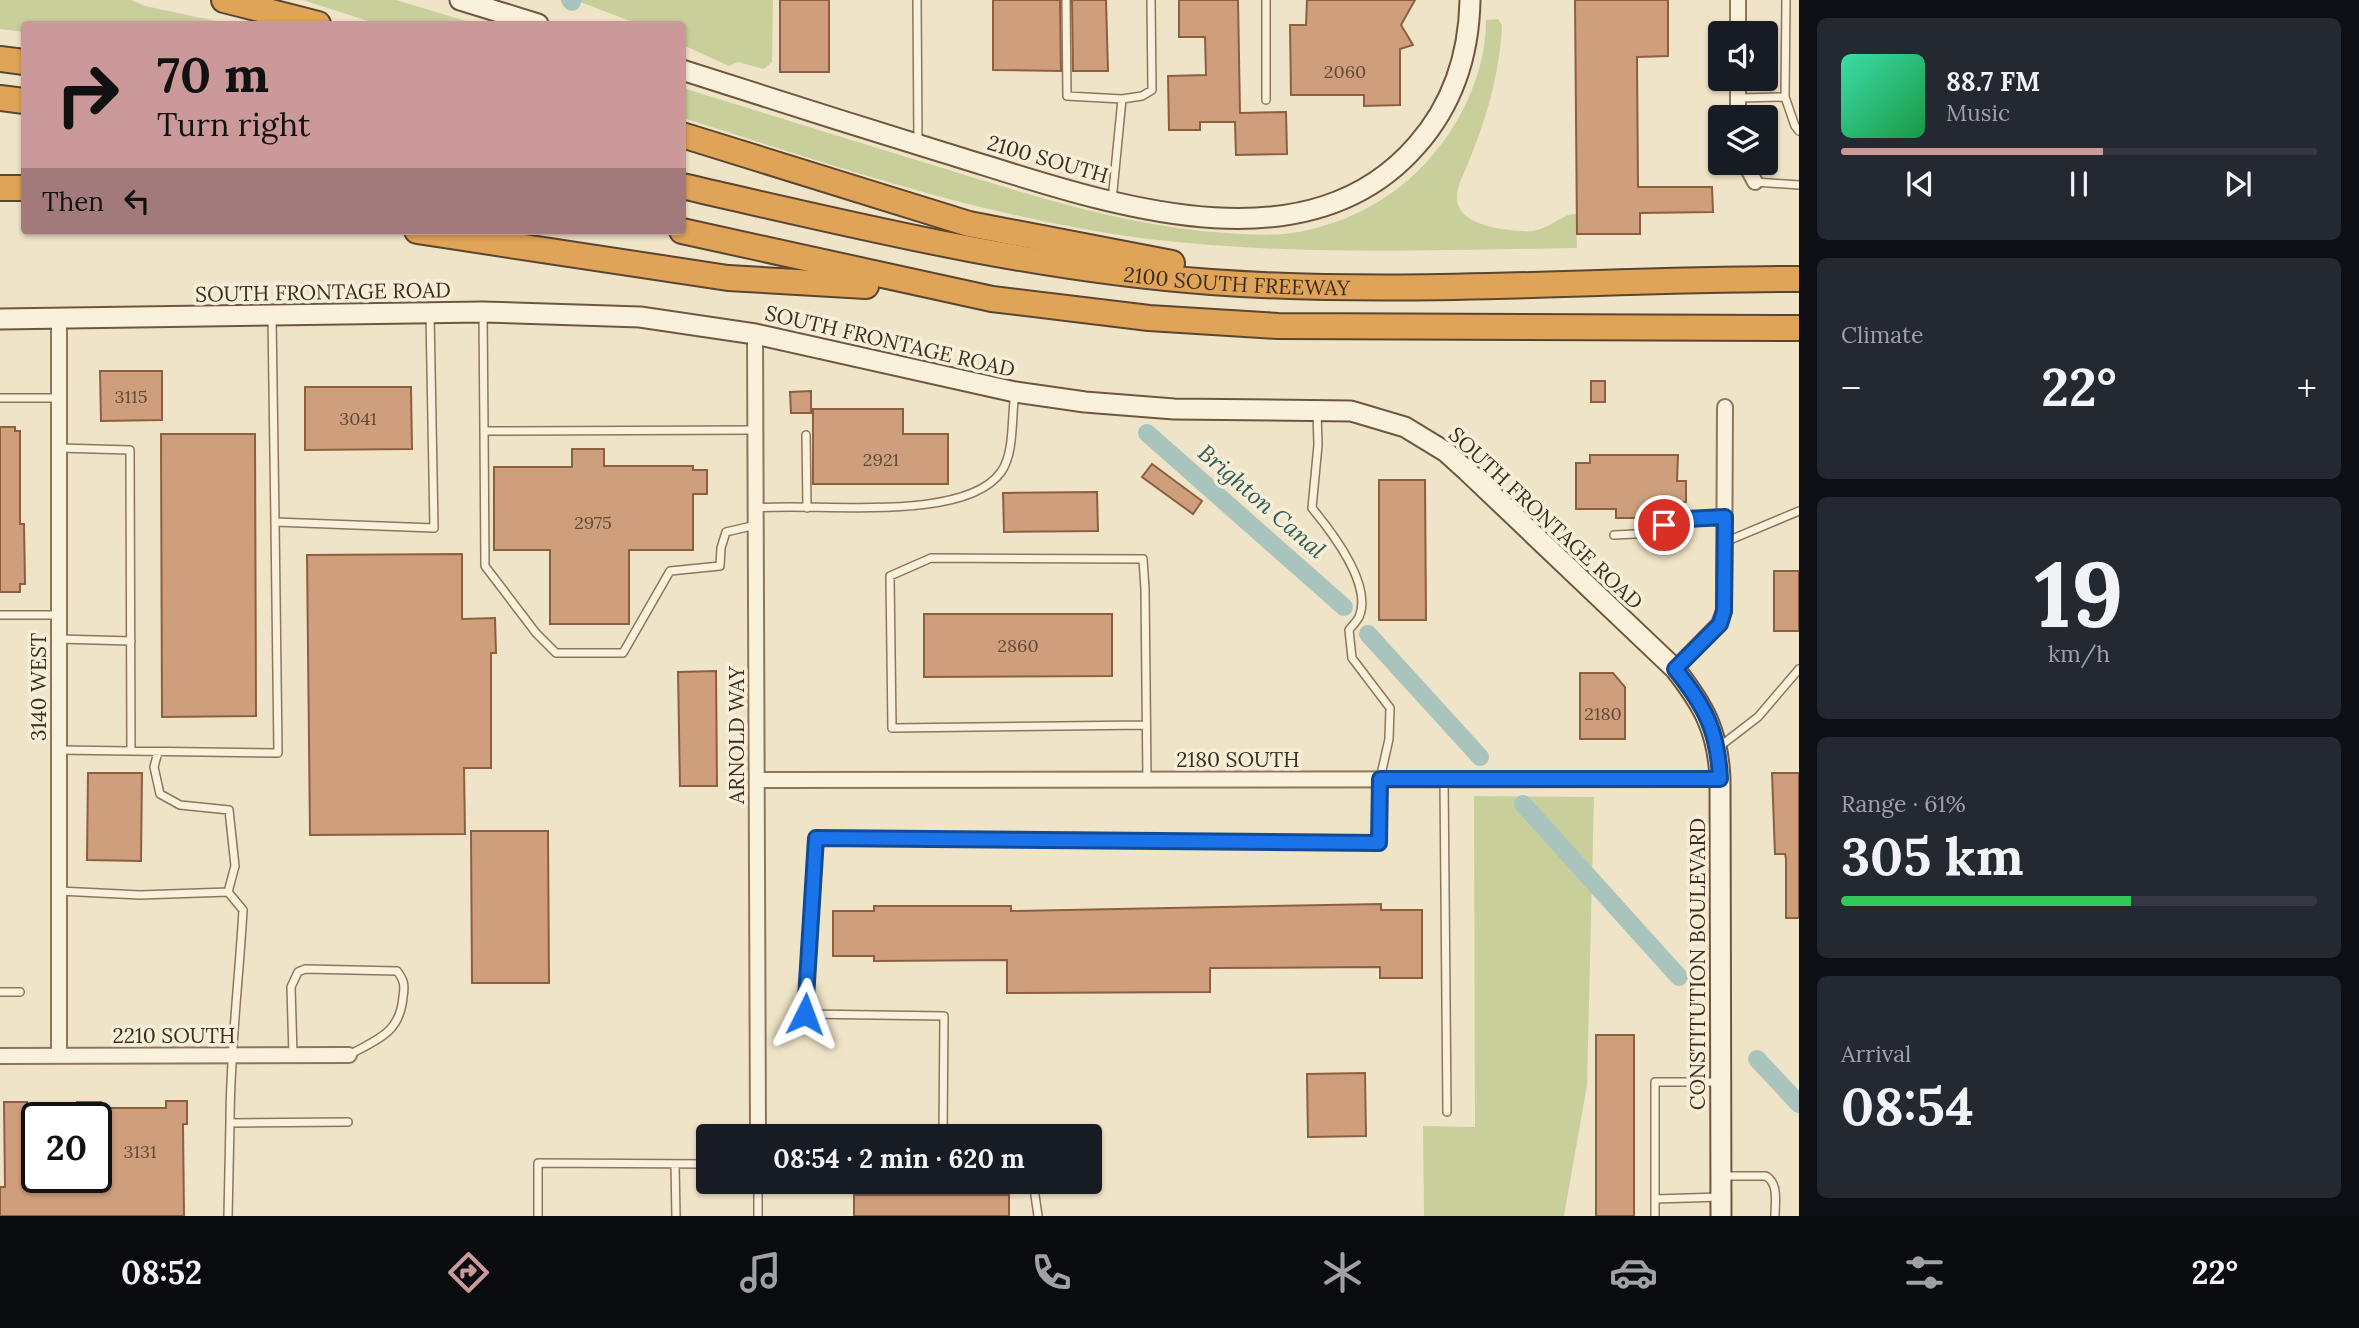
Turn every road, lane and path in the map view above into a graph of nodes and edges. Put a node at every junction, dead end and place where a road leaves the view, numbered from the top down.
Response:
1 (224, 0) edge
2 (460, 0) edge
3 (917, 0) edge
4 (1066, 0) edge
5 (1151, 0) edge
6 (1266, 0) edge
7 (1470, 0) edge
8 (1738, 0) edge
9 (1786, 0) edge
10 (250, 3) edge
11 (308, 21) edge
12 (528, 21) edge
13 (1738, 21) edge
14 (0, 59) edge
15 (21, 62) edge
16 (686, 71) edge
17 (1738, 91) edge
18 (1786, 97) junction
19 (0, 98) edge
20 (1738, 98) junction
21 (1122, 99) junction
22 (1266, 100) dead end
23 (21, 101) edge
24 (1738, 105) edge
25 (1799, 131) edge
26 (686, 136) edge
27 (918, 144) junction
28 (1751, 175) edge
29 (1755, 182) joint
30 (1799, 185) edge
31 (686, 187) edge
32 (0, 188) edge
33 (21, 188) edge
34 (1112, 201) junction
35 (686, 232) edge
36 (443, 235) edge
37 (1799, 278) edge
38 (1441, 286) junction
39 (992, 299) junction
40 (483, 312) junction
41 (430, 313) junction
42 (272, 317) junction
43 (0, 318) edge
44 (59, 318) junction
45 (1799, 328) edge
46 (755, 334) junction
47 (1015, 392) junction
48 (0, 398) edge
49 (59, 398) junction
50 (1725, 407) dead end
51 (1317, 409) junction
52 (756, 430) junction
53 (484, 431) junction
54 (806, 435) dead end
55 (59, 448) junction
56 (756, 508) junction
57 (807, 508) junction
58 (1799, 511) edge
59 (1725, 517) junction
60 (275, 522) junction
61 (756, 525) junction
62 (1615, 535) dead end
63 (1725, 542) junction
64 (0, 615) edge
65 (59, 615) junction
66 (59, 639) junction
67 (131, 641) junction
68 (1675, 669) junction
69 (1799, 669) edge
70 (1146, 724) junction
71 (1718, 747) junction
72 (59, 750) junction
73 (131, 751) junction
74 (158, 752) junction
75 (1380, 779) junction
76 (1444, 779) junction
77 (1720, 779) junction
78 (757, 780) junction
79 (1147, 780) junction
80 (59, 891) junction
81 (228, 892) junction
82 (0, 992) edge
83 (20, 992) dead end
84 (230, 1055) junction
85 (293, 1055) junction
86 (349, 1055) joint
87 (0, 1056) edge
88 (59, 1056) junction
89 (1721, 1082) junction
90 (1447, 1112) dead end
91 (348, 1122) dead end
92 (230, 1123) junction
93 (758, 1124) edge
94 (943, 1124) edge
95 (675, 1164) junction
96 (696, 1164) edge
97 (1721, 1176) junction
98 (758, 1194) edge
99 (1035, 1194) edge
100 (1655, 1199) junction
101 (1721, 1207) edge
102 (228, 1216) edge
103 (538, 1216) edge
104 (676, 1216) edge
105 (758, 1216) edge
106 (1038, 1216) edge
107 (1655, 1216) edge
108 (1775, 1216) edge

1 - 10 highway
2 - 12 street
3 - 27 lane
4 - 21 lane
5 - 21 lane
6 - 22 lane
7 - 34 street, 2100 SOUTH
8 - 13 street
9 - 18 lane
10 - 11 highway
14 - 15 highway
16 - 27 street, 2100 SOUTH
17 - 20 street
18 - 20 lane
18 - 25 lane
19 - 23 highway
20 - 24 street
21 - 34 lane
26 - 38 highway
27 - 34 street, 2100 SOUTH
28 - 29 street
29 - 30 lane
31 - 38 highway, 2100 SOUTH FREEWAY
32 - 33 highway
35 - 39 highway, 2100 SOUTH FREEWAY
36 - 39 highway
37 - 38 highway, 2100 SOUTH FREEWAY
39 - 45 highway, 2100 SOUTH FREEWAY
40 - 41 street, SOUTH FRONTAGE ROAD
40 - 46 street, SOUTH FRONTAGE ROAD
40 - 53 lane
41 - 42 street, SOUTH FRONTAGE ROAD
41 - 60 lane
42 - 44 street, SOUTH FRONTAGE ROAD
42 - 60 lane
43 - 44 street, SOUTH FRONTAGE ROAD
44 - 49 street, 3140 WEST
46 - 47 street, SOUTH FRONTAGE ROAD
46 - 52 street, ARNOLD WAY
47 - 51 street, SOUTH FRONTAGE ROAD
47 - 57 lane
48 - 49 lane
49 - 55 street, 3140 WEST
50 - 59 street
51 - 68 street, SOUTH FRONTAGE ROAD
51 - 75 lane
52 - 53 lane
52 - 56 street, ARNOLD WAY
53 - 61 lane
54 - 57 lane
55 - 65 street, 3140 WEST
55 - 67 lane
56 - 57 lane
56 - 61 street, ARNOLD WAY
58 - 63 lane
59 - 62 lane
59 - 63 street
60 - 74 lane
61 - 78 street, ARNOLD WAY
63 - 68 street
64 - 65 lane
65 - 66 street, 3140 WEST
66 - 67 lane
66 - 72 street, 3140 WEST
67 - 73 lane
68 - 71 street, CONSTITUTION BOULEVARD
69 - 71 lane
70 - 70 lane
70 - 79 lane
71 - 77 street, CONSTITUTION BOULEVARD
72 - 73 lane
72 - 80 street, 3140 WEST
73 - 74 lane
74 - 81 lane
75 - 76 street, 2180 SOUTH
75 - 79 street, 2180 SOUTH
75 - 94 lane
76 - 77 street, 2180 SOUTH
76 - 90 lane
77 - 89 street, CONSTITUTION BOULEVARD
78 - 79 street, 2180 SOUTH
78 - 93 street, ARNOLD WAY
80 - 81 lane
80 - 88 street, 3140 WEST
81 - 84 lane
82 - 83 lane
84 - 85 street, 2210 SOUTH
84 - 88 street, 2210 SOUTH
84 - 92 lane
85 - 86 street, 2210 SOUTH
85 - 86 lane
87 - 88 street, 2210 SOUTH
89 - 97 street, CONSTITUTION BOULEVARD
89 - 100 lane
91 - 92 lane
92 - 102 lane
95 - 96 lane
95 - 103 lane
95 - 104 lane
97 - 101 street, CONSTITUTION BOULEVARD
97 - 108 lane
98 - 105 lane
99 - 106 lane
100 - 101 lane
100 - 107 lane

